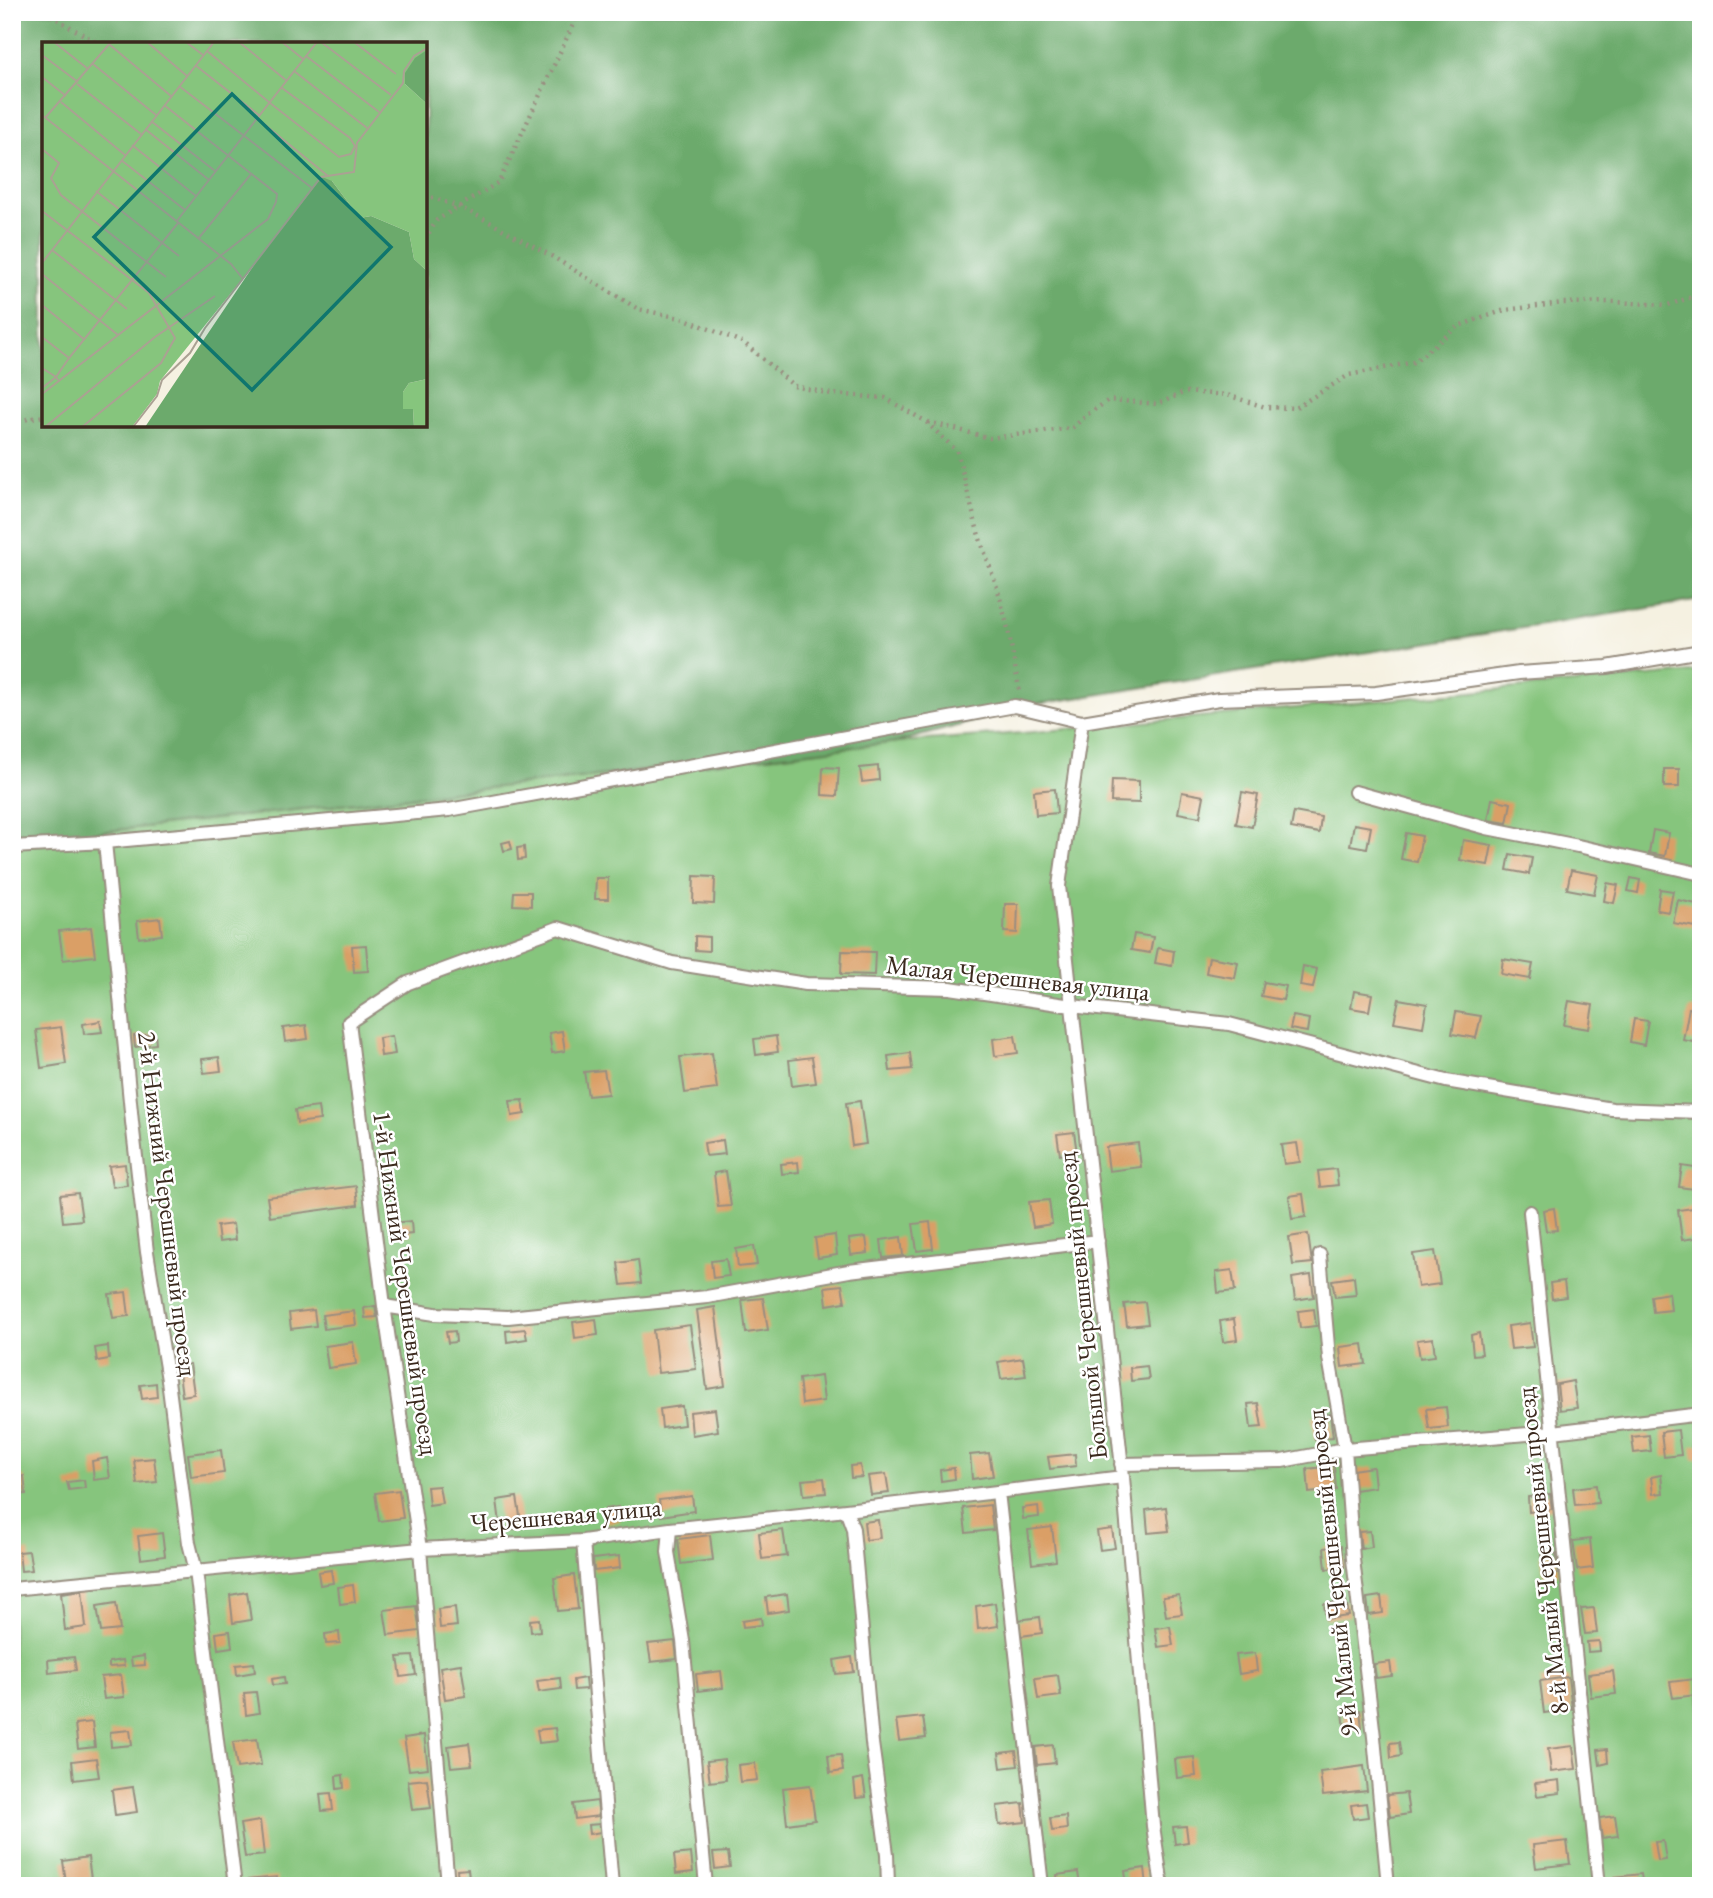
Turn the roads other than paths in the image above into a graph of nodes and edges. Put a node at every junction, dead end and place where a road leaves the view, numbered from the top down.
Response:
1 (1701, 651) edge
2 (1082, 722) junction
3 (1356, 792) dead end
4 (105, 842) junction
5 (12, 847) edge
6 (1701, 874) edge
7 (1072, 1006) junction
8 (349, 1022) joint
9 (1701, 1112) edge
10 (1530, 1212) dead end
11 (1098, 1241) junction
12 (1320, 1255) dead end
13 (384, 1306) junction
14 (1701, 1414) edge
15 (1553, 1432) junction
16 (1345, 1449) junction
17 (1122, 1470) junction
18 (998, 1492) junction
19 (846, 1510) junction
20 (670, 1529) junction
21 (583, 1541) junction
22 (420, 1549) junction
23 (197, 1571) junction
24 (12, 1589) edge
25 (235, 1886) edge
26 (449, 1886) edge
27 (612, 1886) edge
28 (706, 1886) edge
29 (888, 1886) edge
30 (1042, 1886) edge
31 (1162, 1886) edge
32 (1388, 1886) edge
33 (1599, 1886) edge

1 - 2 lane
2 - 4 lane
2 - 7 lane, Большой Черешневый проезд
3 - 6 lane
4 - 5 lane
4 - 23 lane, 2-й Нижний Черешневый проезд
7 - 8 lane, Малая Черешневая улица
7 - 9 lane, Малая Черешневая улица
7 - 11 lane, Большой Черешневый проезд
8 - 13 lane, 1-й Нижний Черешневый проезд
10 - 15 lane, 8-й Малый Черешневый проезд
11 - 13 lane
11 - 17 lane, Большой Черешневый проезд
12 - 16 lane, 9-й Малый Черешневый проезд
13 - 22 lane, 1-й Нижний Черешневый проезд
14 - 15 lane, Черешневая улица
15 - 16 lane, Черешневая улица
15 - 33 lane, 8-й Малый Черешневый проезд
16 - 17 lane, Черешневая улица
16 - 32 lane, 9-й Малый Черешневый проезд
17 - 18 lane, Черешневая улица
17 - 31 lane, Большой Черешневый проезд
18 - 19 lane, Черешневая улица
18 - 30 lane
19 - 20 lane, Черешневая улица
19 - 29 lane
20 - 21 lane, Черешневая улица
20 - 28 lane
21 - 22 lane, Черешневая улица
21 - 27 lane
22 - 23 lane, Черешневая улица
22 - 26 lane, 1-й Нижний Черешневый проезд
23 - 24 lane, Черешневая улица
23 - 25 lane, 2-й Нижний Черешневый проезд

